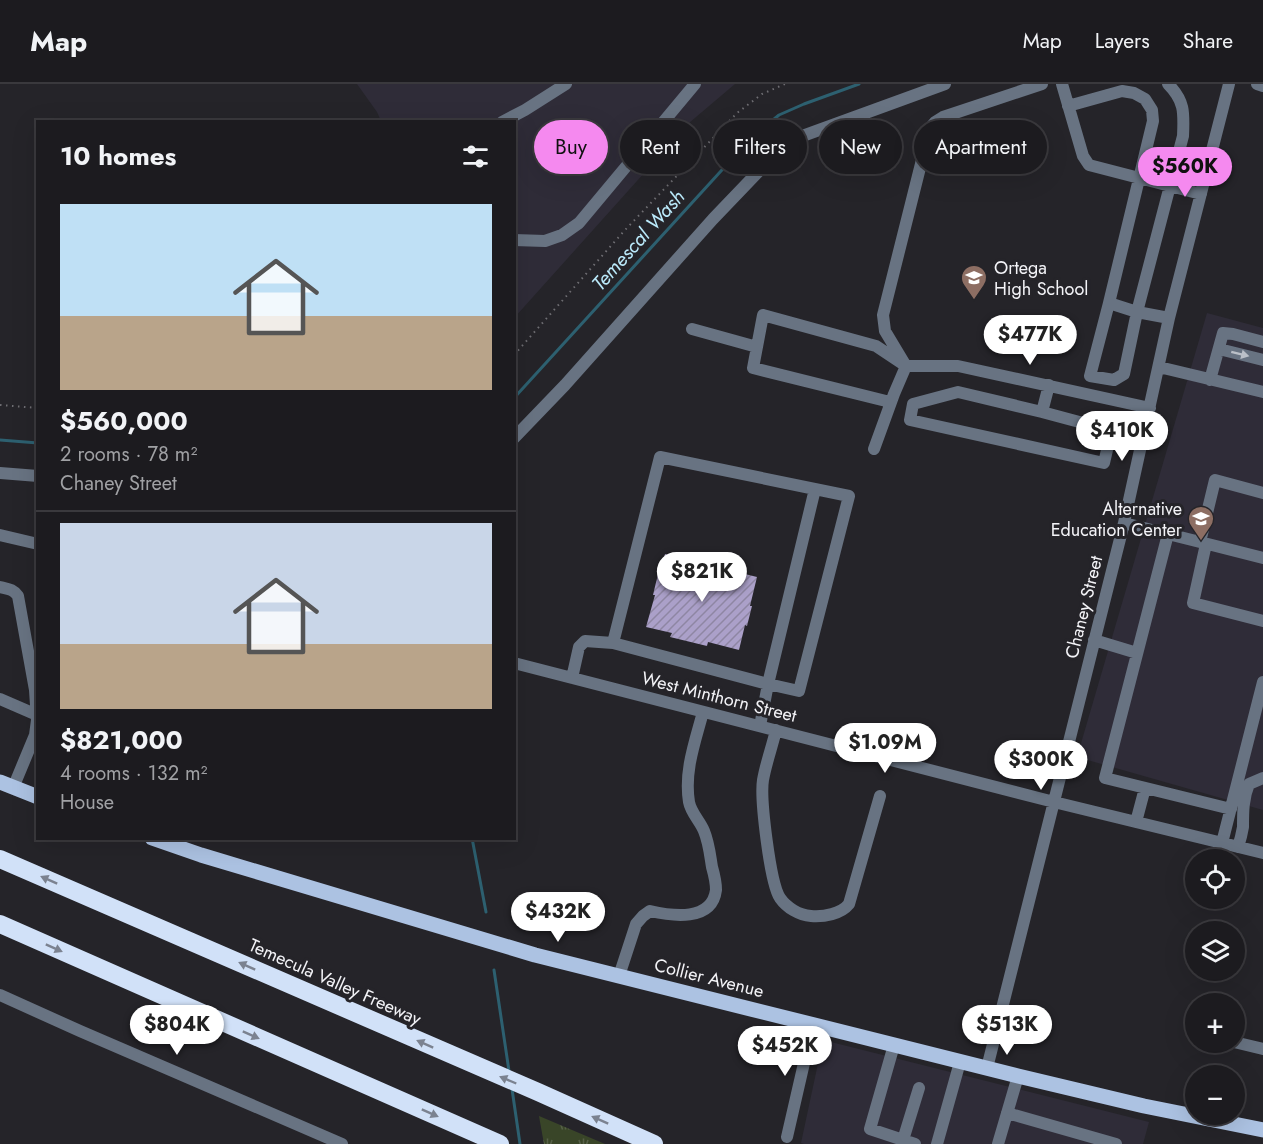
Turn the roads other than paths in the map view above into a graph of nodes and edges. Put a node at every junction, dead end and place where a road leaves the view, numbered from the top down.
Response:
1 (566, 84) edge
2 (695, 84) edge
3 (945, 84) edge
4 (1042, 84) edge
5 (1062, 84) edge
6 (1168, 84) edge
7 (1229, 84) edge
8 (1257, 84) edge
9 (1263, 86) edge
10 (1068, 106) junction
11 (506, 120) edge
12 (1140, 177) junction
13 (1170, 185) junction
14 (1201, 194) junction
15 (516, 240) edge
16 (1109, 303) junction
17 (1137, 312) junction
18 (1170, 318) junction
19 (692, 329) dead end
20 (1263, 342) edge
21 (757, 347) junction
22 (1218, 351) junction
23 (1263, 360) edge
24 (906, 366) junction
25 (1159, 367) junction
26 (1210, 380) junction
27 (1049, 386) junction
28 (1263, 392) edge
29 (890, 402) junction
30 (1150, 408) junction
31 (1042, 412) junction
32 (516, 436) edge
33 (874, 449) dead end
34 (0, 473) edge
35 (36, 476) edge
36 (814, 489) junction
37 (1263, 494) edge
38 (1124, 523) junction
39 (1168, 534) junction
40 (0, 535) edge
41 (1203, 543) junction
42 (36, 544) edge
43 (1263, 558) edge
44 (0, 587) edge
45 (1263, 621) edge
46 (1094, 640) junction
47 (613, 643) junction
48 (1137, 653) junction
49 (516, 664) edge
50 (572, 678) junction
51 (1263, 682) edge
52 (768, 684) junction
53 (0, 699) edge
54 (36, 702) edge
55 (703, 712) junction
56 (36, 715) edge
57 (36, 725) edge
58 (760, 726) junction
59 (776, 730) junction
60 (1263, 778) edge
61 (7, 785) edge
62 (1145, 788) junction
63 (36, 796) edge
64 (880, 796) dead end
65 (1054, 802) junction
66 (1231, 809) junction
67 (1136, 822) junction
68 (158, 840) edge
69 (1222, 843) junction
70 (1238, 847) junction
71 (1263, 853) edge
72 (0, 859) edge
73 (0, 924) edge
74 (619, 976) junction
75 (0, 995) edge
76 (813, 1024) junction
77 (894, 1045) junction
78 (1245, 1045) edge
79 (1263, 1049) edge
80 (960, 1062) junction
81 (987, 1068) junction
82 (1018, 1076) junction
83 (919, 1088) dead end
84 (1007, 1113) junction
85 (1263, 1130) edge
86 (787, 1137) dead end
87 (496, 1142) edge
88 (909, 1142) edge
89 (342, 1144) edge
90 (654, 1144) edge
91 (937, 1144) edge
92 (998, 1144) edge
93 (1116, 1144) edge

1 - 11 street
2 - 15 street
3 - 32 street
4 - 24 street
5 - 10 street
6 - 13 street
7 - 14 street, Chaney Street
8 - 9 street
10 - 12 street
10 - 12 street
12 - 13 street
12 - 16 street
13 - 14 street
13 - 17 street
14 - 18 street, Chaney Street
16 - 17 street
16 - 17 street
17 - 18 street
18 - 25 street, Chaney Street
19 - 21 street
20 - 22 street
21 - 24 street
21 - 29 street
22 -> 23 street
22 - 26 street
24 - 27 street
24 - 29 street
25 - 26 street
25 - 30 street, Chaney Street
26 - 28 street
27 - 30 street
27 - 31 street
29 - 33 street
30 - 38 street, Chaney Street
31 - 31 street
34 - 35 street
36 - 47 street
36 - 52 street
36 - 52 street
37 - 41 street
38 - 39 street
38 - 46 street, Chaney Street
39 - 41 street
39 - 48 street
40 - 42 street
41 - 43 street
41 - 45 street
44 - 54 street
46 - 48 street
46 - 65 street, Chaney Street
47 - 50 street
47 - 52 street
48 - 62 street
49 - 50 street, West Minthorn Street
50 - 55 street, West Minthorn Street
51 - 66 street
52 - 58 street
53 - 56 street
55 - 58 street, West Minthorn Street
55 - 74 street
57 - 61 street
58 - 59 street, West Minthorn Street
59 - 64 street
59 - 65 street, West Minthorn Street
60 - 70 street
61 - 63 main road
62 - 66 street
62 - 67 street
65 - 67 street, West Minthorn Street
65 - 81 street, Chaney Street
66 - 69 street
67 - 69 street, West Minthorn Street
68 - 74 main road, Collier Avenue
69 - 70 street, West Minthorn Street
70 - 71 street, West Minthorn Street
90 -> 72 highway, Temecula Valley Freeway
73 -> 87 highway
74 - 76 main road, Collier Avenue
75 - 89 street
76 - 77 main road, Collier Avenue
76 - 86 street
77 - 80 main road, Collier Avenue
77 - 88 street
78 - 79 street
80 - 81 main road, Collier Avenue
80 - 91 street
81 - 82 main road, Collier Avenue
82 - 84 street
82 - 85 main road, Collier Avenue
83 - 88 street
84 - 92 street
84 - 93 street

